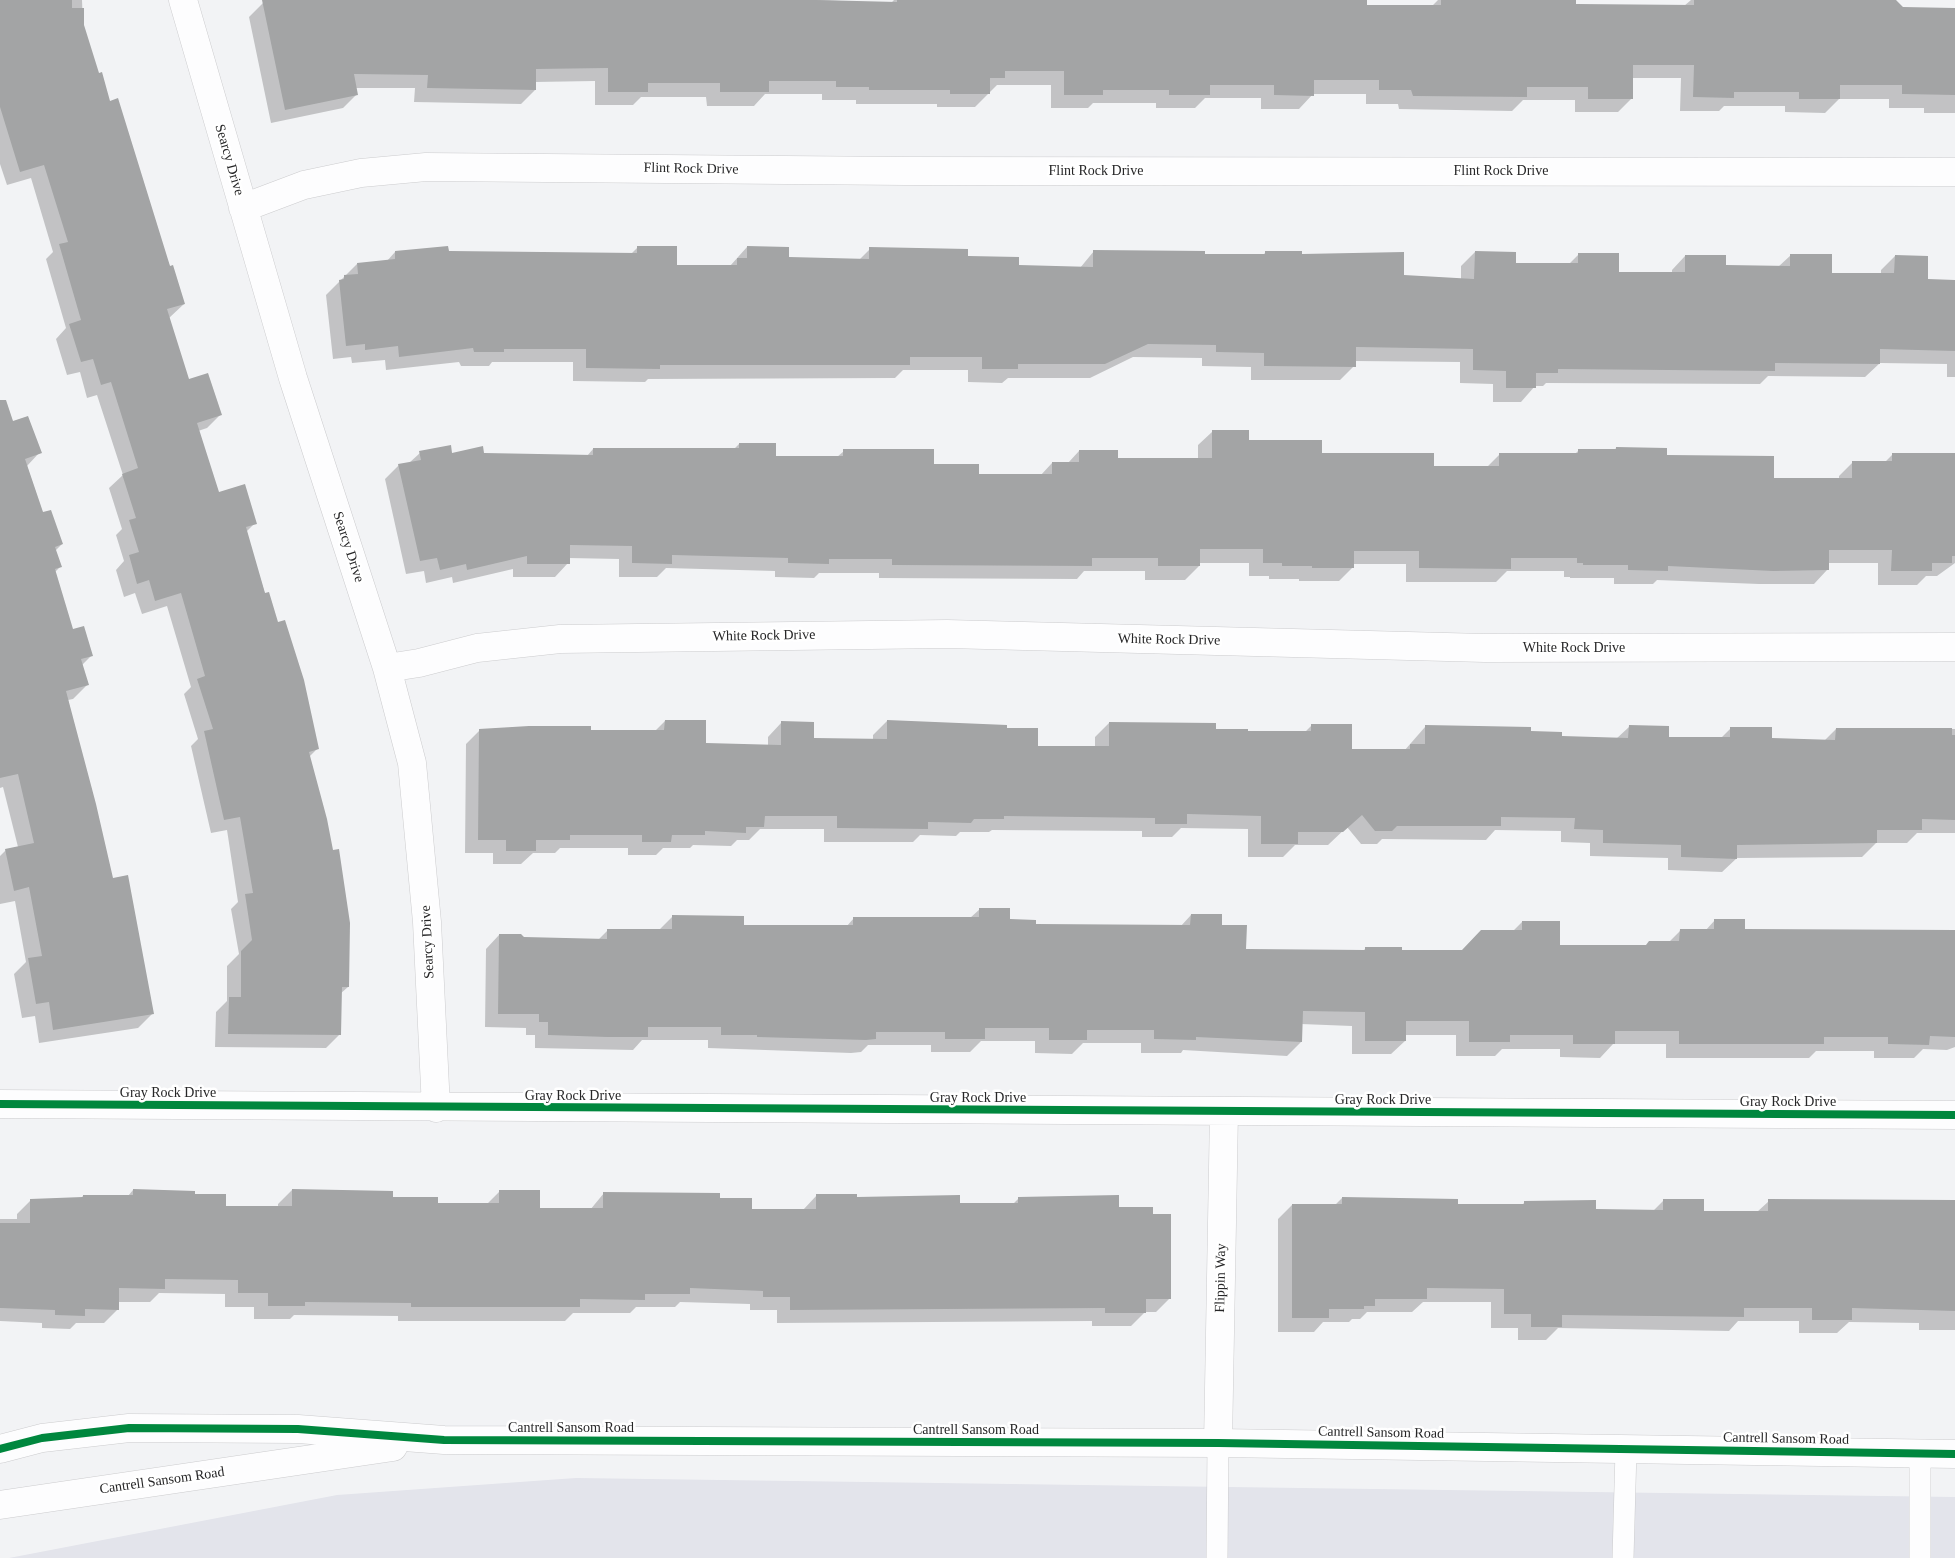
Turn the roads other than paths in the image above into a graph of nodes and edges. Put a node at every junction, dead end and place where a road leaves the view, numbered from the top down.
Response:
1 (183, 0) edge
2 (1955, 172) edge
3 (244, 208) junction
4 (1955, 647) edge
5 (387, 668) junction
6 (0, 1104) edge
7 (436, 1108) junction
8 (1224, 1112) junction
9 (1955, 1115) edge
10 (444, 1440) junction
11 (1218, 1443) junction
12 (0, 1449) edge
13 (1626, 1450) junction
14 (1920, 1454) junction
15 (1955, 1454) edge
16 (0, 1505) edge
17 (1217, 1558) edge
18 (1622, 1558) edge
19 (1920, 1558) edge

1 - 3 street, Searcy Drive
2 - 3 street, Flint Rock Drive
3 - 5 street, Searcy Drive
4 - 5 street, White Rock Drive
5 - 7 street, Searcy Drive
6 - 7 street, Gray Rock Drive
7 - 8 street, Gray Rock Drive
8 - 9 street, Gray Rock Drive
8 - 11 street, Flippin Way
10 - 11 street, Cantrell Sansom Road
10 - 12 street, Cantrell Sansom Road
10 - 16 street, Cantrell Sansom Road
11 - 13 street, Cantrell Sansom Road
11 - 17 lane
13 - 14 street, Cantrell Sansom Road
13 - 18 lane
14 - 15 street, Cantrell Sansom Road
14 - 19 lane

